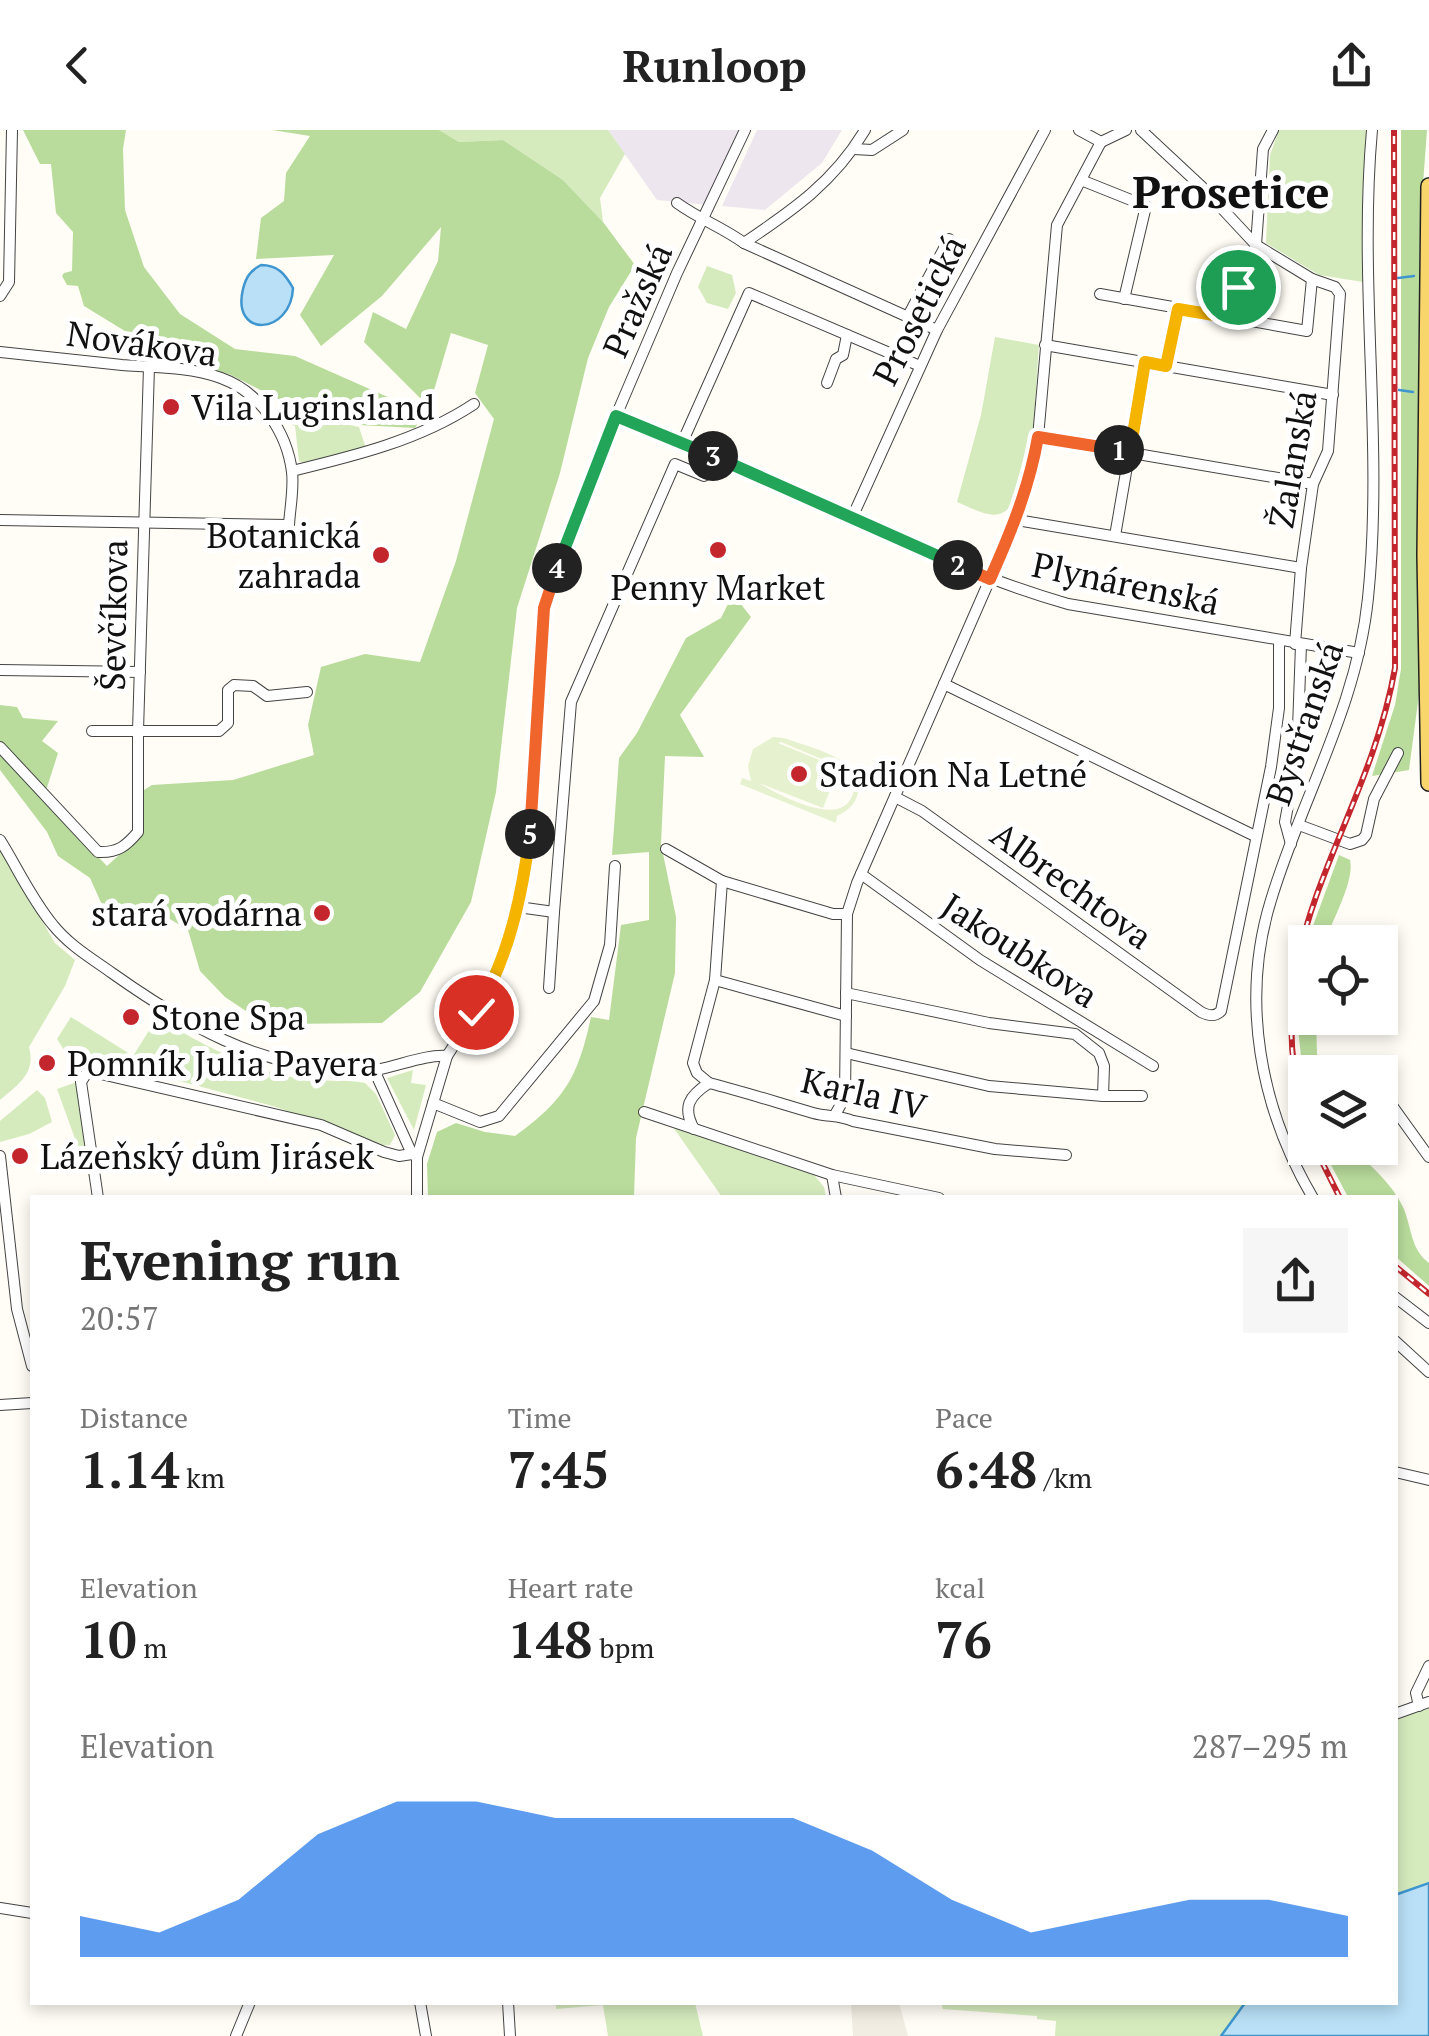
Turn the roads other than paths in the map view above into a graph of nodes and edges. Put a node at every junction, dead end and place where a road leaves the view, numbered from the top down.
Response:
1 (12, 130) edge
2 (745, 130) edge
3 (866, 130) edge
4 (903, 130) edge
5 (1046, 130) edge
6 (1079, 130) edge
7 (1126, 130) edge
8 (1141, 130) edge
9 (1273, 130) edge
10 (1372, 130) edge
11 (1101, 142) junction
12 (854, 149) junction
13 (1081, 180) junction
14 (1429, 186) edge
15 (677, 202) dead end
16 (702, 221) junction
17 (6, 230) edge
18 (950, 239) dead end
19 (744, 244) junction
20 (1256, 246) junction
21 (1312, 279) junction
22 (1100, 294) dead end
23 (0, 296) edge
24 (1124, 299) junction
25 (1178, 309) junction
26 (908, 316) junction
27 (1232, 318) junction
28 (937, 330) junction
29 (847, 335) junction
30 (1045, 345) junction
31 (0, 352) edge
32 (1145, 362) junction
33 (920, 366) junction
34 (1166, 366) junction
35 (149, 367) junction
36 (827, 383) dead end
37 (1333, 395) junction
38 (474, 404) dead end
39 (616, 416) junction
40 (1038, 437) junction
41 (682, 443) junction
42 (1130, 452) junction
43 (292, 470) junction
44 (704, 476) dead end
45 (1313, 484) junction
46 (0, 520) edge
47 (851, 520) junction
48 (1016, 520) junction
49 (143, 523) junction
50 (1115, 536) junction
51 (1301, 568) junction
52 (990, 579) junction
53 (1279, 641) junction
54 (1298, 644) junction
55 (1360, 653) junction
56 (0, 670) edge
57 (140, 672) junction
58 (944, 684) junction
59 (306, 692) dead end
60 (92, 730) dead end
61 (138, 731) junction
62 (0, 747) edge
63 (1398, 753) dead end
64 (1429, 782) edge
65 (895, 797) junction
66 (1299, 825) junction
67 (1255, 836) junction
68 (0, 840) edge
69 (1291, 845) junction
70 (666, 849) dead end
71 (615, 866) dead end
72 (861, 874) junction
73 (722, 881) junction
74 (518, 906) junction
75 (554, 912) junction
76 (847, 914) junction
77 (715, 980) junction
78 (549, 988) dead end
79 (846, 994) junction
80 (846, 1016) junction
81 (846, 1053) junction
82 (447, 1056) junction
83 (1153, 1066) dead end
84 (375, 1072) junction
85 (709, 1083) junction
86 (1104, 1096) junction
87 (1142, 1096) dead end
88 (433, 1104) junction
89 (644, 1112) dead end
90 (836, 1114) junction
91 (1398, 1115) edge
92 (694, 1129) junction
93 (414, 1155) junction
94 (1066, 1155) dead end
95 (0, 1156) edge
96 (1429, 1156) edge
97 (832, 1176) junction
98 (98, 1195) edge
99 (417, 1195) edge
100 (835, 1195) edge
101 (924, 1195) edge
102 (1310, 1195) edge
103 (1398, 1298) edge
104 (1429, 1323) edge
105 (1398, 1344) edge
106 (30, 1358) edge
107 (1429, 1372) edge
108 (30, 1402) edge
109 (0, 1405) edge
110 (1398, 1473) edge
111 (1429, 1480) edge
112 (1429, 1666) edge
113 (1424, 1704) edge
114 (1398, 1713) edge
115 (0, 1908) edge
116 (30, 1914) edge
117 (249, 2005) edge
118 (421, 2005) edge
119 (508, 2005) edge
120 (236, 2036) edge
121 (426, 2036) edge
122 (510, 2036) edge

1 - 17 street
2 - 16 street, Pražská
3 - 12 street
4 - 12 street
5 - 28 street, Prosetická
6 - 11 street
7 - 11 street
8 - 20 street
9 - 20 street
10 - 55 street, Bystřanská
11 - 13 street
12 - 19 street
13 - 24 street
13 - 30 street
14 - 64 main road
15 - 16 street
16 - 19 street
16 - 39 street, Pražská
17 - 23 street
18 - 26 street
19 - 26 street
20 - 21 street
20 - 27 street
21 - 27 street
21 - 37 street, Žalanská
22 - 24 street
24 - 25 street
25 - 27 street
25 - 34 street
26 - 28 street
28 - 33 street, Prosetická
29 - 33 street
29 - 36 street
29 - 41 street
30 - 32 street
30 - 40 street
31 - 35 street, Novákova
32 - 34 street
32 - 42 street
33 - 47 street, Prosetická
34 - 37 street
35 - 43 street, Novákova
35 - 49 street, Ševčíkova
37 - 45 street, Žalanská
38 - 43 street
39 - 41 street, Plynárenská
39 - 74 street, Pražská
40 - 42 street
40 - 48 street
41 - 47 street, Plynárenská
42 - 45 street
42 - 50 street
43 - 49 street, Novákova
44 - 75 street
45 - 51 street, Žalanská
46 - 49 street
47 - 52 street, Plynárenská
48 - 50 street
48 - 52 street
49 - 57 street, Ševčíkova
50 - 51 street
51 - 54 street, Žalanská
52 - 53 street, Plynárenská
52 - 58 street
53 - 54 street, Plynárenská
53 - 67 street
54 - 55 street, Plynárenská
54 - 69 street, Žalanská
55 - 66 street, Bystřanská
56 - 57 street
57 - 61 street, Ševčíkova
58 - 65 street
58 - 67 street
59 - 61 street
60 - 61 street
61 - 62 street, Ševčíkova
63 - 66 street
65 - 67 street, Albrechtova
65 - 72 street
66 - 69 street, Bystřanská
68 - 84 street
69 - 102 street, Bystřanská
70 - 73 street
71 - 88 street
72 - 76 street
72 - 83 street, Jakoubkova
73 - 76 street
73 - 77 street
74 - 75 street
74 - 82 street, Pražská
75 - 78 street
76 - 79 street
77 - 80 street
77 - 85 street
79 - 80 street
79 - 86 street
80 - 81 street
81 - 86 street
81 - 90 street
82 - 84 street
82 - 88 street, Pražská
84 - 93 street
85 - 90 street, Karla IV
85 - 92 street
86 - 87 street
88 - 93 street, Pražská
89 - 92 street
90 - 94 street, Karla IV
91 - 96 street
92 - 97 street
93 - 98 street
93 - 99 street
95 - 106 street
97 - 100 street
97 - 101 street
103 - 104 street
105 - 107 street
108 - 109 street
110 - 111 street
112 - 113 street
113 - 114 street
115 - 116 street
117 - 120 street
118 - 121 street
119 - 122 street

